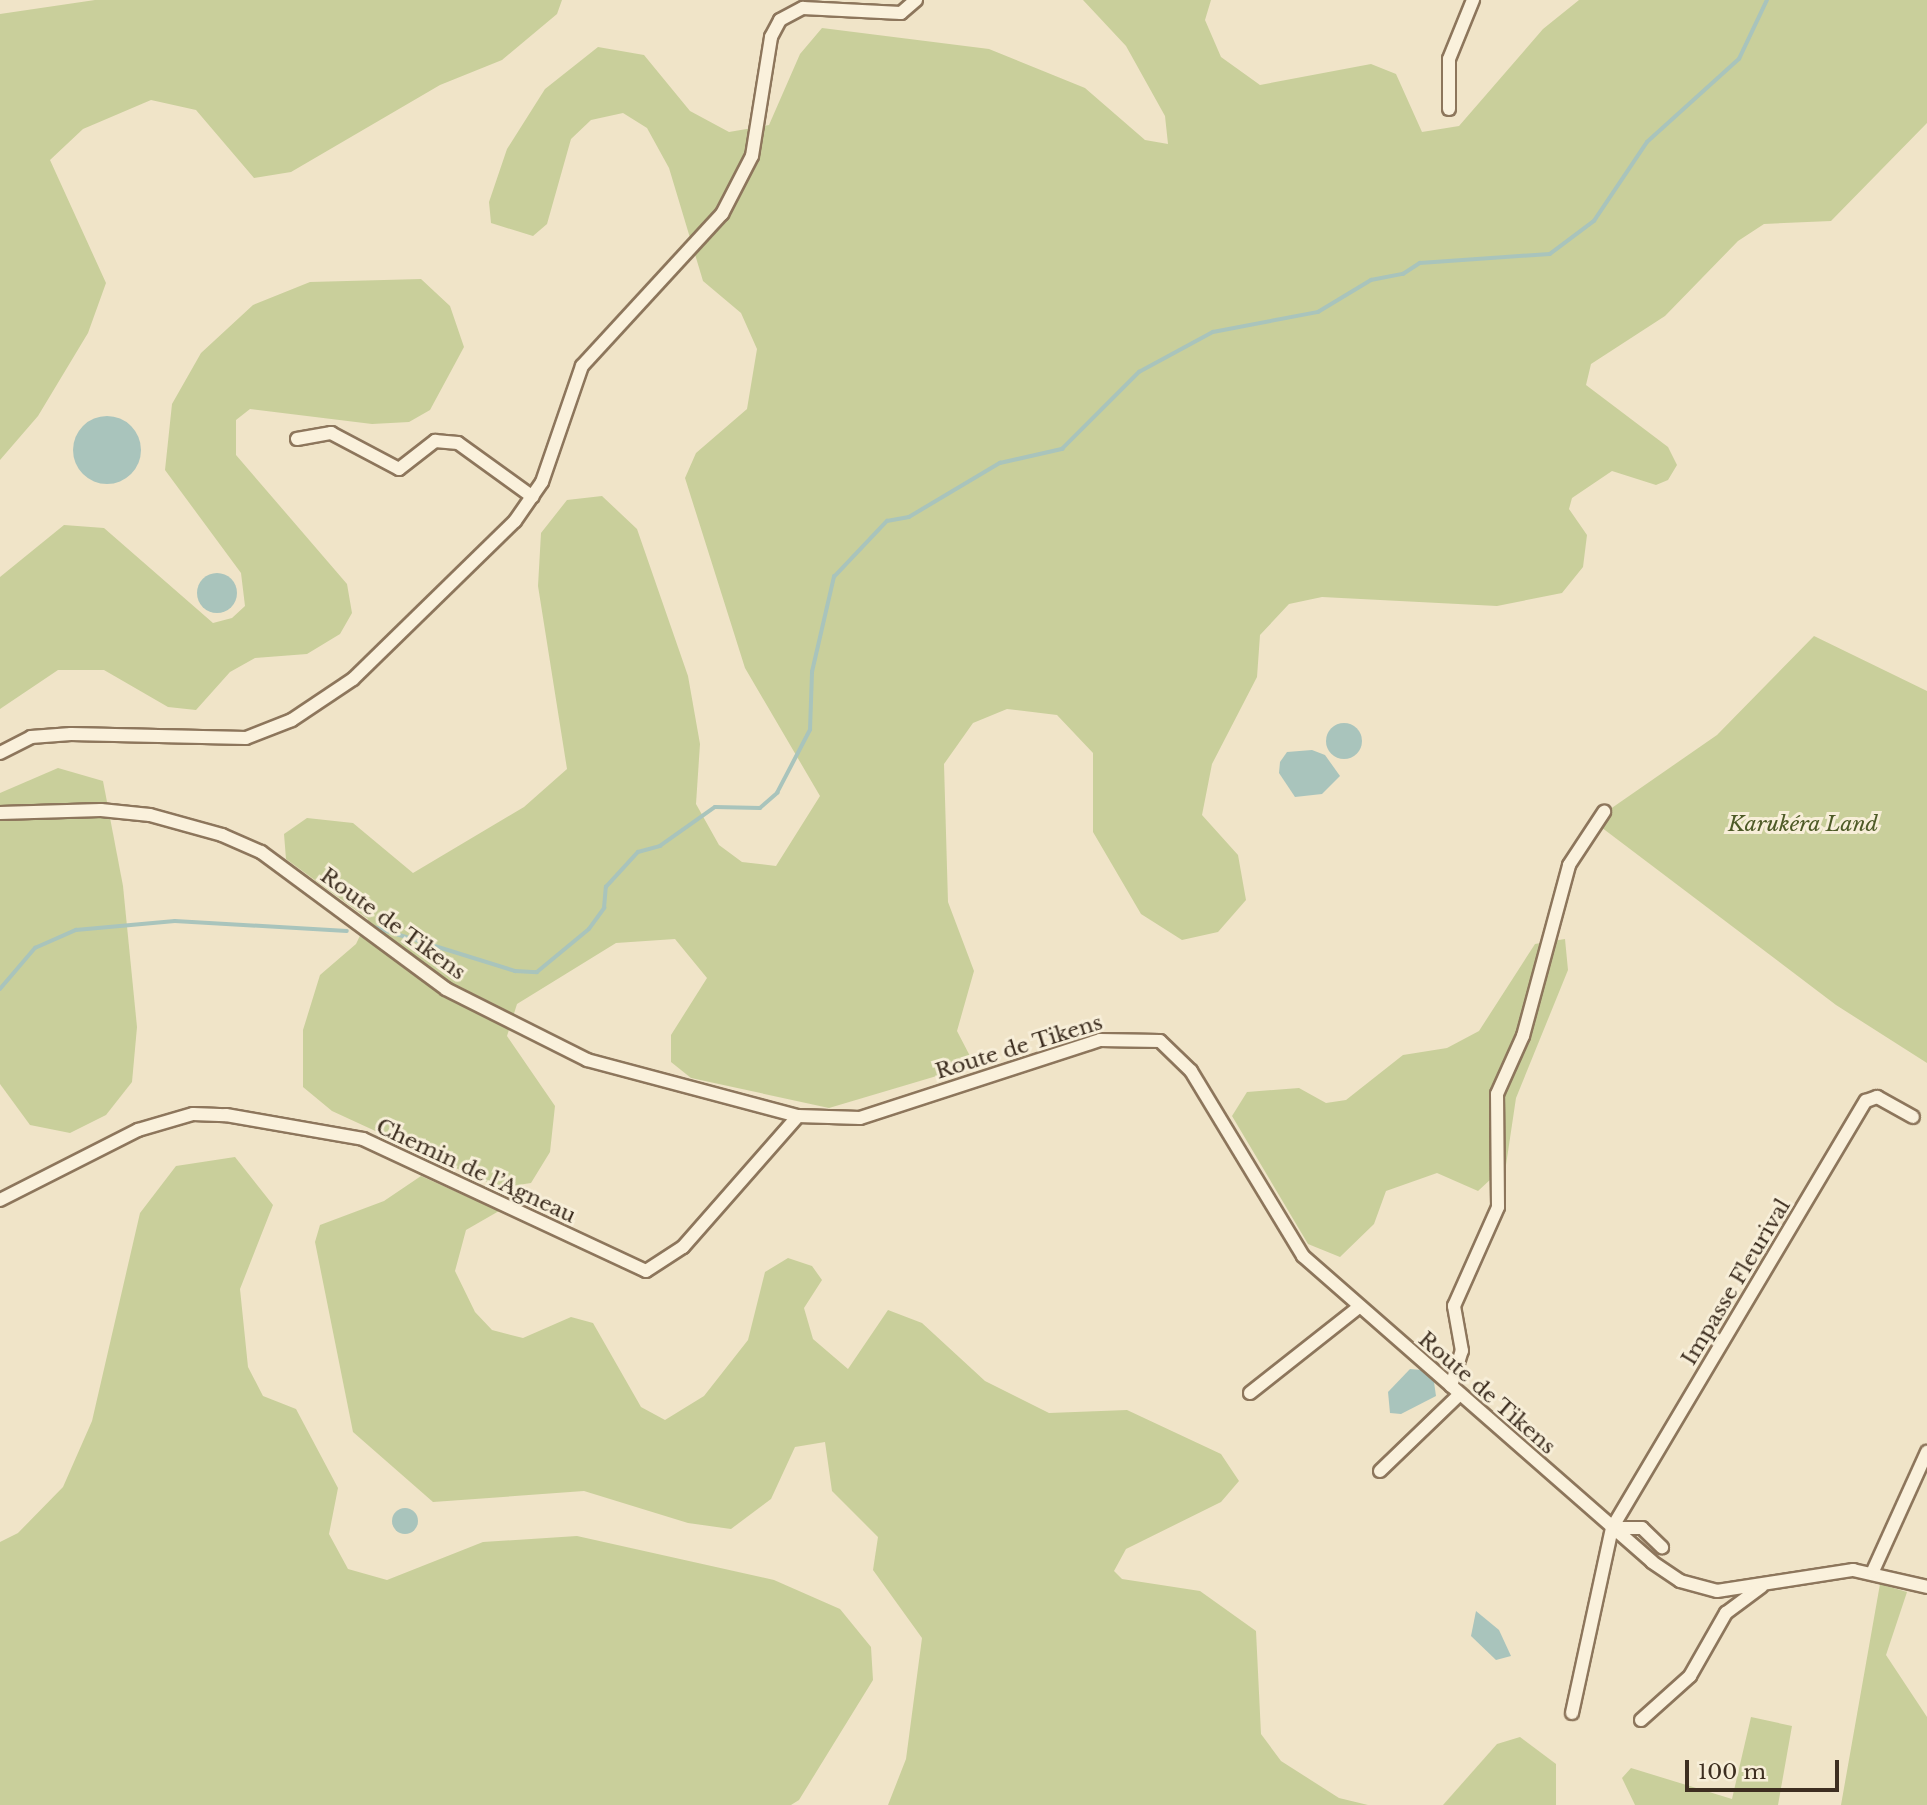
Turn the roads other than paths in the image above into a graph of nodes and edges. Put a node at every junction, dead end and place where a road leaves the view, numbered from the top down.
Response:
1 (916, 0) edge
2 (1473, 0) edge
3 (1450, 109) dead end
4 (297, 439) dead end
5 (533, 497) junction
6 (0, 753) edge
7 (1604, 811) dead end
8 (0, 813) edge
9 (798, 1116) junction
10 (1913, 1117) dead end
11 (0, 1200) edge
12 (1359, 1307) junction
13 (1456, 1390) junction
14 (1250, 1393) dead end
15 (1927, 1452) edge
16 (1380, 1471) dead end
17 (1612, 1528) junction
18 (1662, 1547) dead end
19 (1873, 1571) junction
20 (1763, 1586) junction
21 (1927, 1587) edge
22 (1572, 1713) dead end
23 (1641, 1720) dead end

1 - 5 street
2 - 3 street
4 - 5 street
5 - 6 street
7 - 13 street
8 - 9 street, Route de Tikens
9 - 11 street, Chemin de l’Agneau
9 - 12 street, Route de Tikens
10 - 17 street, Impasse Fleurival
12 - 13 street, Route de Tikens
12 - 14 street
13 - 16 street
13 - 17 street, Route de Tikens
15 - 19 street
17 - 18 street
17 - 20 street, Route de Tikens
17 - 22 street, Impasse Fleurival
19 - 20 street, Route de Tikens
19 - 21 street, Route de Tikens
20 - 23 street

